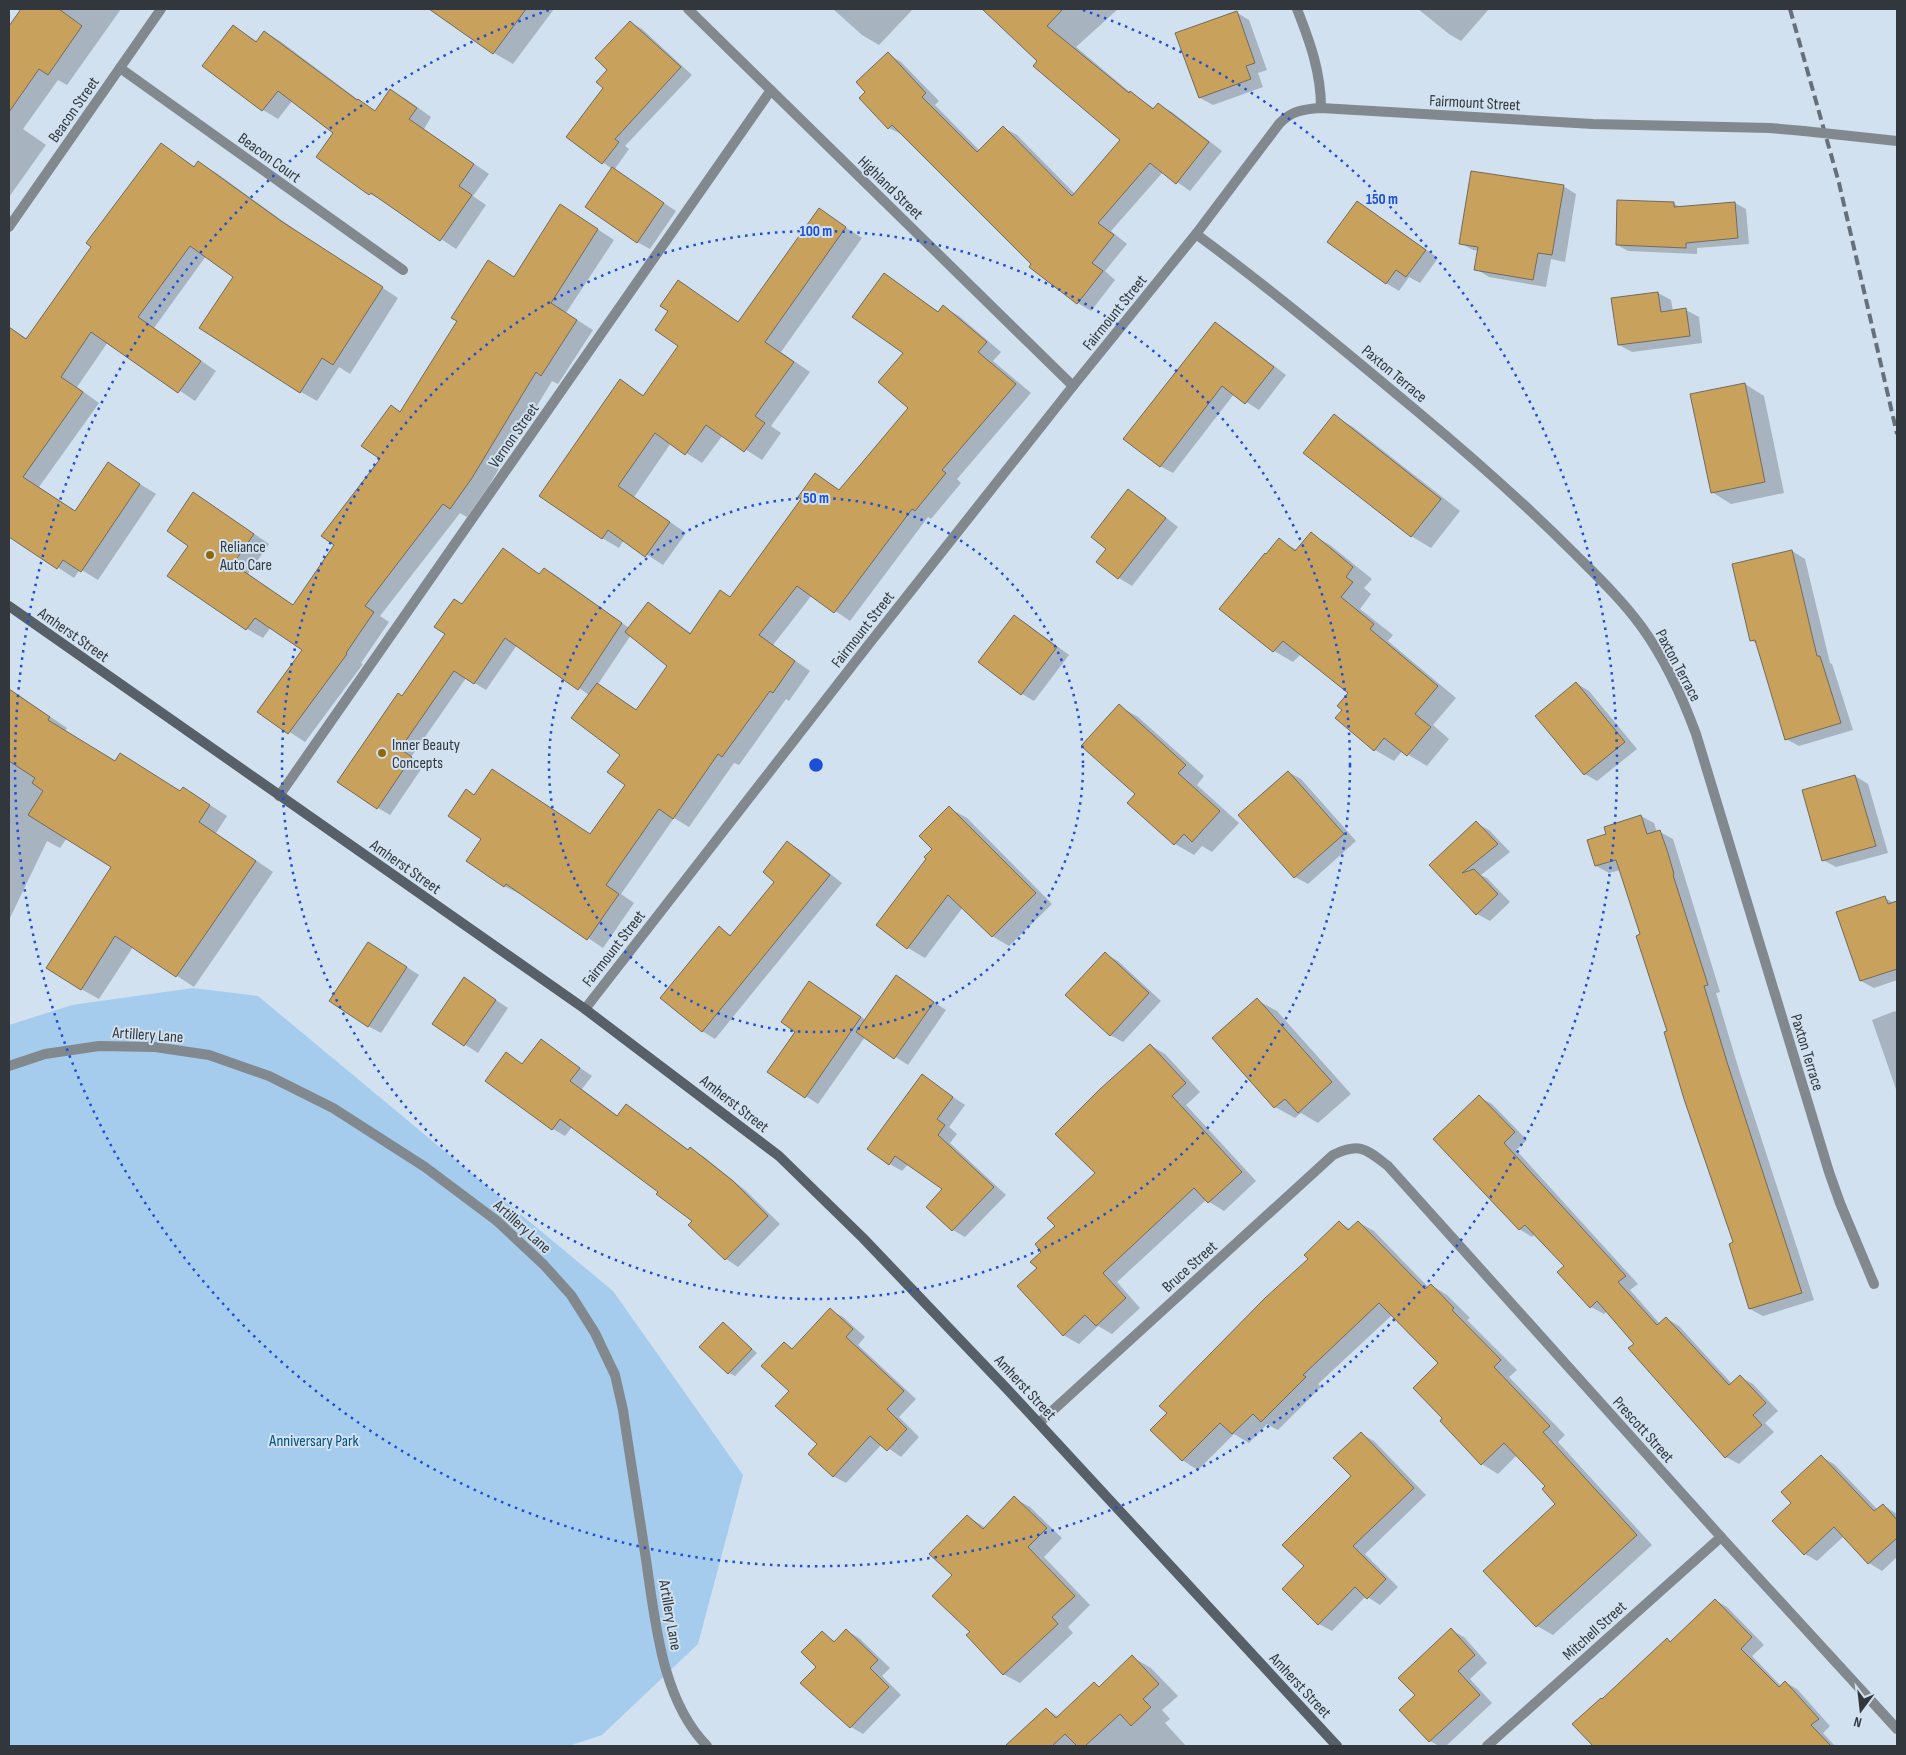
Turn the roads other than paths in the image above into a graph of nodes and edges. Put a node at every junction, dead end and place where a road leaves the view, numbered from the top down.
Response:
1 (161, 9) edge
2 (688, 9) edge
3 (1297, 9) edge
4 (120, 68) junction
5 (771, 90) junction
6 (1321, 108) junction
7 (1897, 141) edge
8 (9, 227) edge
9 (1196, 234) junction
10 (403, 270) dead end
11 (1073, 386) junction
12 (9, 606) edge
13 (279, 796) junction
14 (585, 1009) junction
15 (9, 1066) edge
16 (1367, 1150) joint
17 (1874, 1284) dead end
18 (1039, 1423) junction
19 (1721, 1537) junction
20 (1897, 1728) edge
21 (707, 1746) edge
22 (1337, 1746) edge
23 (1487, 1746) edge

1 - 4 street, Beacon Street
2 - 5 street, Highland Street
3 - 6 street
4 - 8 street, Beacon Street
4 - 10 street, Beacon Court
5 - 11 street, Highland Street
5 - 13 street, Vernon Street
6 - 7 street, Fairmount Street, bridge
6 - 9 street, Fairmount Street
9 - 11 street, Fairmount Street
9 - 17 street, Paxton Terrace
11 - 14 street, Fairmount Street
12 - 13 main road, Amherst Street
13 - 14 main road, Amherst Street
14 - 18 main road, Amherst Street
15 - 21 street, Artillery Lane
16 - 18 street, Bruce Street
16 - 19 street, Prescott Street
18 - 22 main road, Amherst Street
19 - 20 street, Prescott Street
19 - 23 street, Mitchell Street

